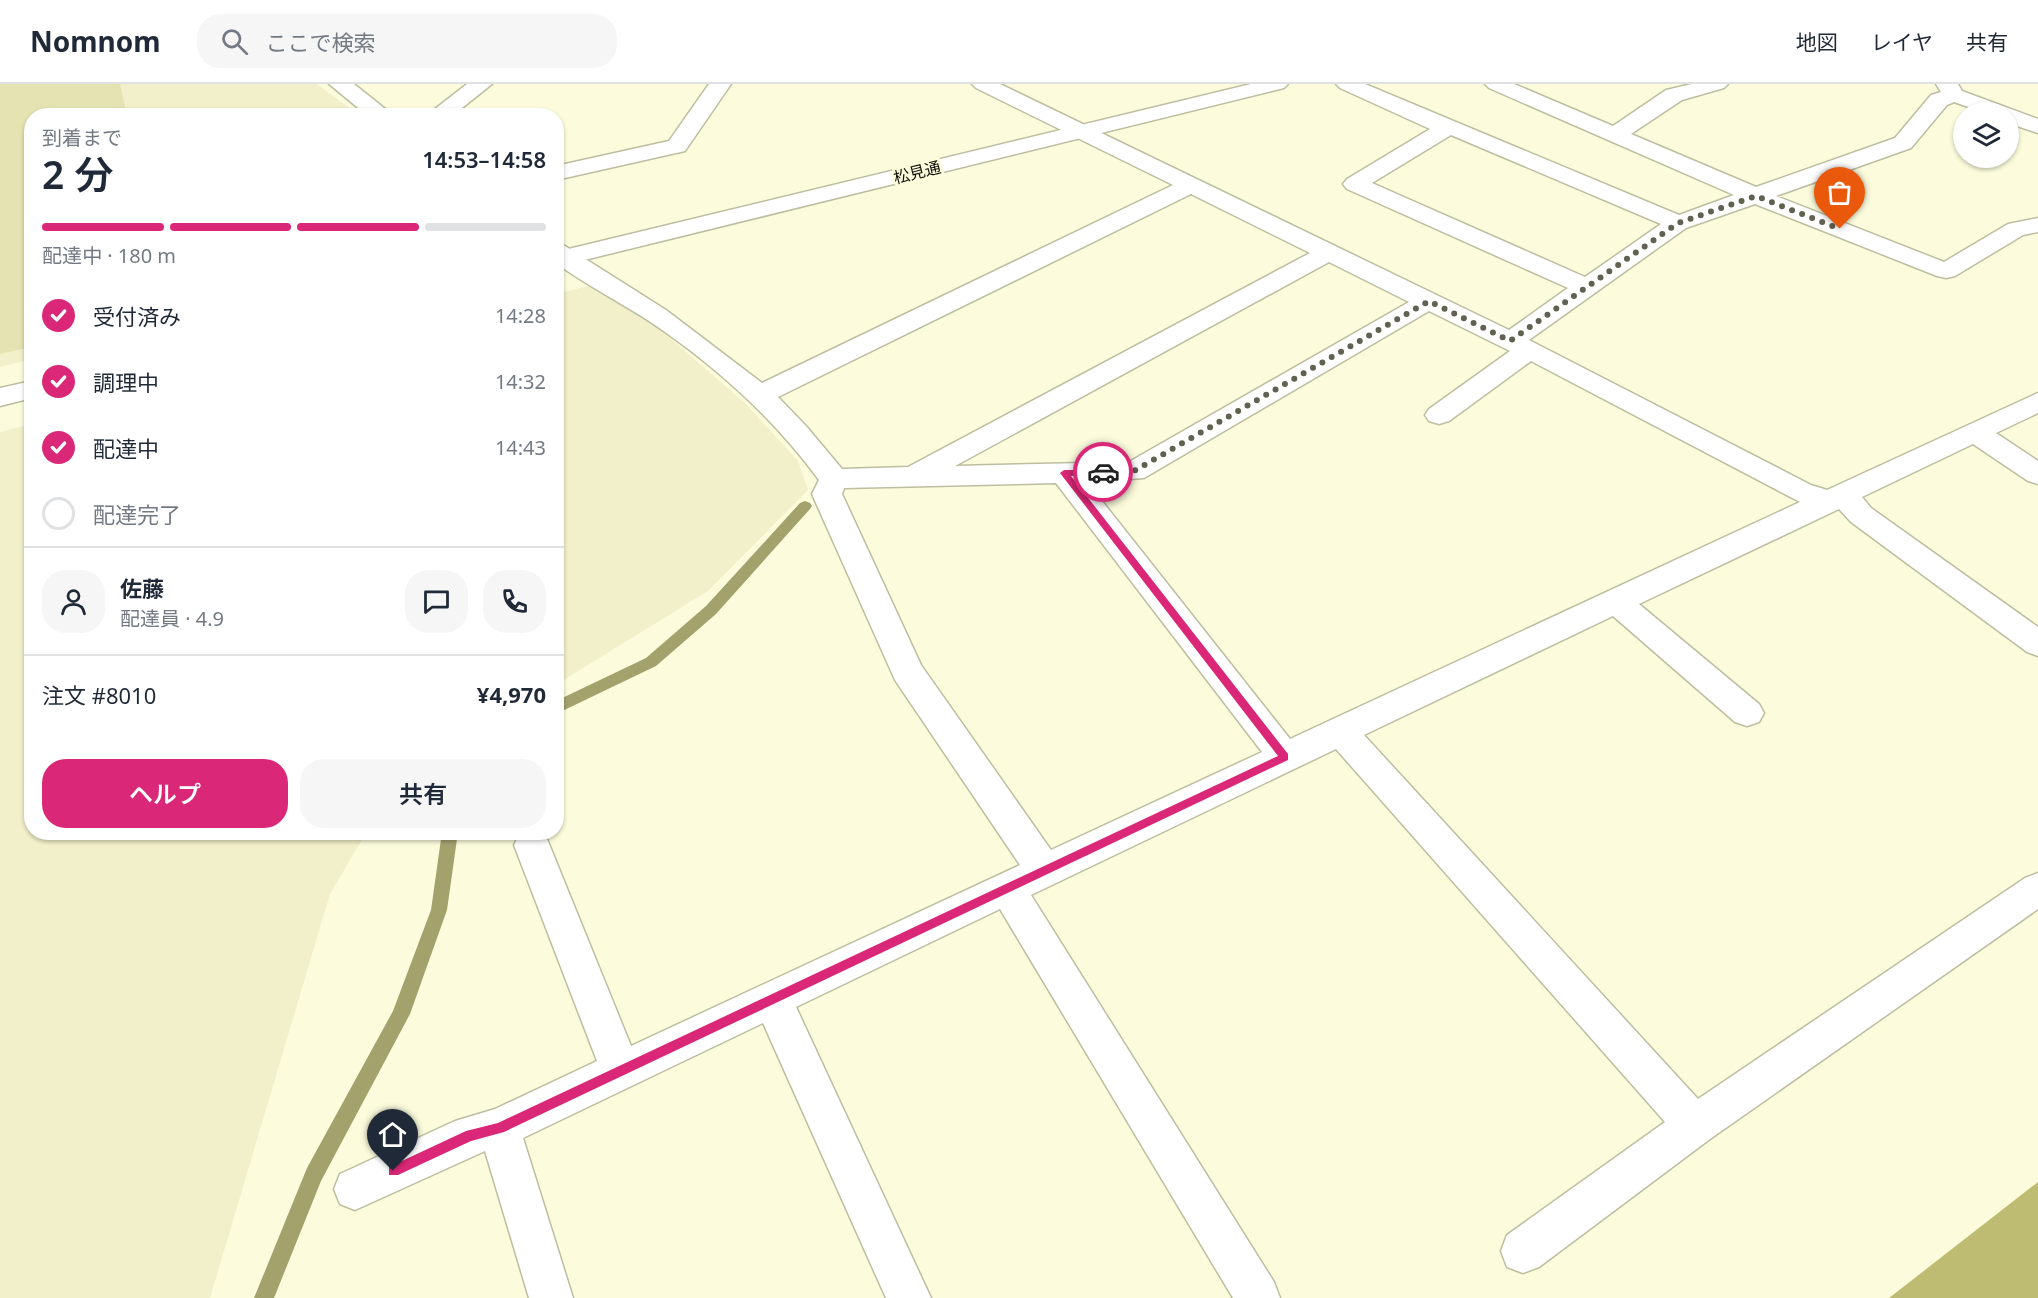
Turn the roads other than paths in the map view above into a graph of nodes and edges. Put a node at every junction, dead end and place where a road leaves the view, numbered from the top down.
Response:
1 (340, 84) edge
2 (481, 84) edge
3 (720, 84) edge
4 (983, 84) edge
5 (1277, 84) edge
6 (1347, 84) edge
7 (1496, 84) edge
8 (1717, 84) edge
9 (1951, 90) edge
10 (1979, 102) edge
11 (372, 108) edge
12 (448, 108) edge
13 (2019, 119) edge
14 (2038, 126) edge
15 (1447, 128) junction
16 (1081, 132) junction
17 (1616, 134) junction
18 (564, 171) edge
19 (1192, 185) junction
20 (1756, 196) junction
21 (1678, 223) junction
22 (2038, 225) edge
23 (1329, 252) junction
24 (564, 256) edge
25 (564, 260) edge
26 (1586, 287) junction
27 (1429, 301) junction
28 (1520, 346) junction
29 (24, 391) edge
30 (760, 394) junction
31 (0, 397) edge
32 (2038, 402) edge
33 (1439, 414) dead end
34 (1974, 432) junction
35 (1064, 473) junction
36 (2038, 474) edge
37 (911, 478) junction
38 (834, 479) junction
39 (1837, 498) junction
40 (1617, 602) junction
41 (2038, 644) edge
42 (1747, 713) dead end
43 (1341, 732) junction
44 (1285, 757) junction
45 (532, 845) dead end
46 (1044, 870) junction
47 (1007, 888) junction
48 (2038, 889) edge
49 (772, 999) junction
50 (621, 1071) junction
51 (1695, 1125) junction
52 (499, 1128) junction
53 (355, 1189) dead end
54 (1523, 1251) dead end
55 (551, 1298) edge
56 (909, 1298) edge
57 (1258, 1298) edge

1 - 11 street
2 - 12 street
3 - 18 street
4 - 16 street
5 - 16 street, 松見通
6 - 15 street
7 - 17 street
8 - 17 street
9 - 10 street
9 - 20 street
13 - 14 street
15 - 21 street
15 - 26 street
16 - 19 street
16 - 24 street, 松見通
17 - 20 street
19 - 23 street
19 - 30 street
20 - 21 street
20 - 22 street
21 - 26 street
23 - 27 street
23 - 37 street
25 - 30 street
26 - 28 street
27 - 28 street
27 - 35 street
28 - 33 street
28 - 39 street
29 - 31 street
30 - 38 street
32 - 34 street
34 - 36 street
34 - 39 street
35 - 37 street
35 - 44 street
37 - 38 street
38 - 46 street
39 - 40 street
39 - 41 street
40 - 42 street
40 - 43 street
43 - 44 street
43 - 51 street
44 - 46 street
45 - 50 street
46 - 47 street
47 - 49 street
47 - 57 street
48 - 51 street
49 - 50 street
49 - 56 street
50 - 52 street
51 - 54 street
52 - 53 street
52 - 55 street

